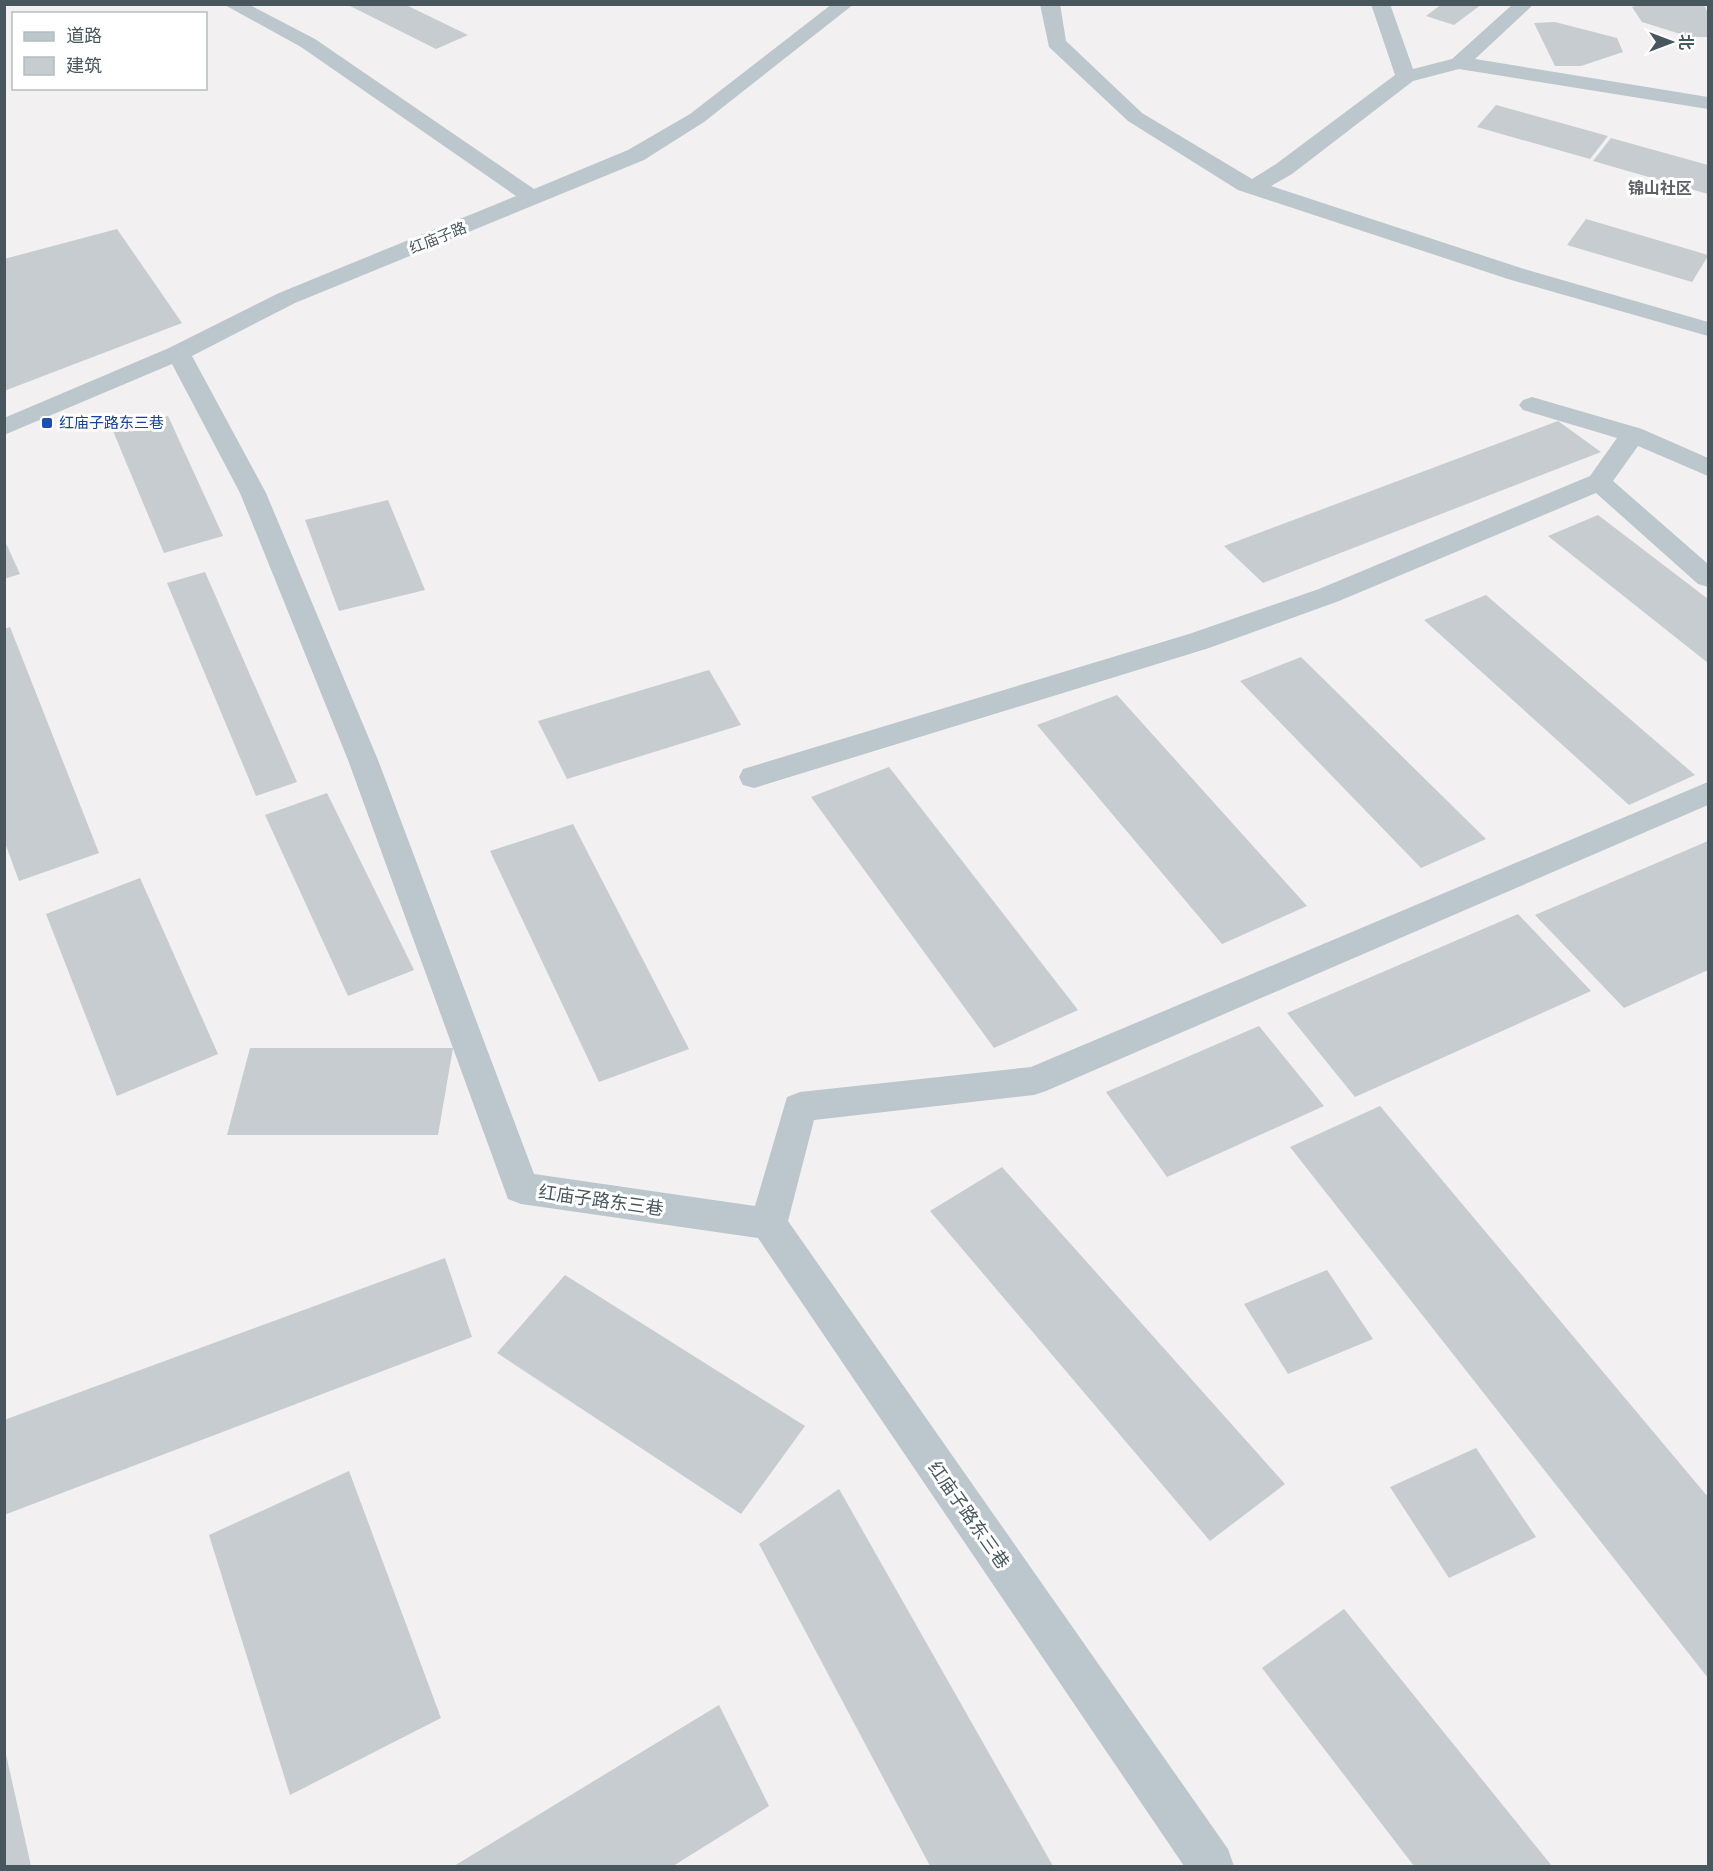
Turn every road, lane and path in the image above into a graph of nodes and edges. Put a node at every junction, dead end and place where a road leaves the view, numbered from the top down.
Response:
1 (232, 4) edge
2 (845, 4) edge
3 (1050, 4) edge
4 (1380, 4) edge
5 (1525, 4) edge
6 (1459, 63) junction
7 (1406, 78) junction
8 (1708, 103) edge
9 (1254, 187) junction
10 (534, 199) junction
11 (1708, 329) edge
12 (178, 353) junction
13 (1532, 405) dead end
14 (4, 427) edge
15 (1633, 434) junction
16 (1708, 468) edge
17 (1599, 482) junction
18 (1708, 578) edge
19 (754, 777) dead end
20 (1708, 793) edge
21 (769, 1224) junction
22 (1211, 1866) edge

1 - 10 street
2 - 10 street, 红庙子路
3 - 9 street
4 - 7 street
5 - 6 street
6 - 7 street
6 - 8 street
7 - 9 street
9 - 11 street
10 - 12 street, 红庙子路
12 - 14 street, 红庙子路
12 - 21 street, 红庙子路东三巷
13 - 15 street
15 - 16 street
15 - 17 street
17 - 18 street
17 - 19 street
20 - 21 street
21 - 22 street, 红庙子路东三巷

